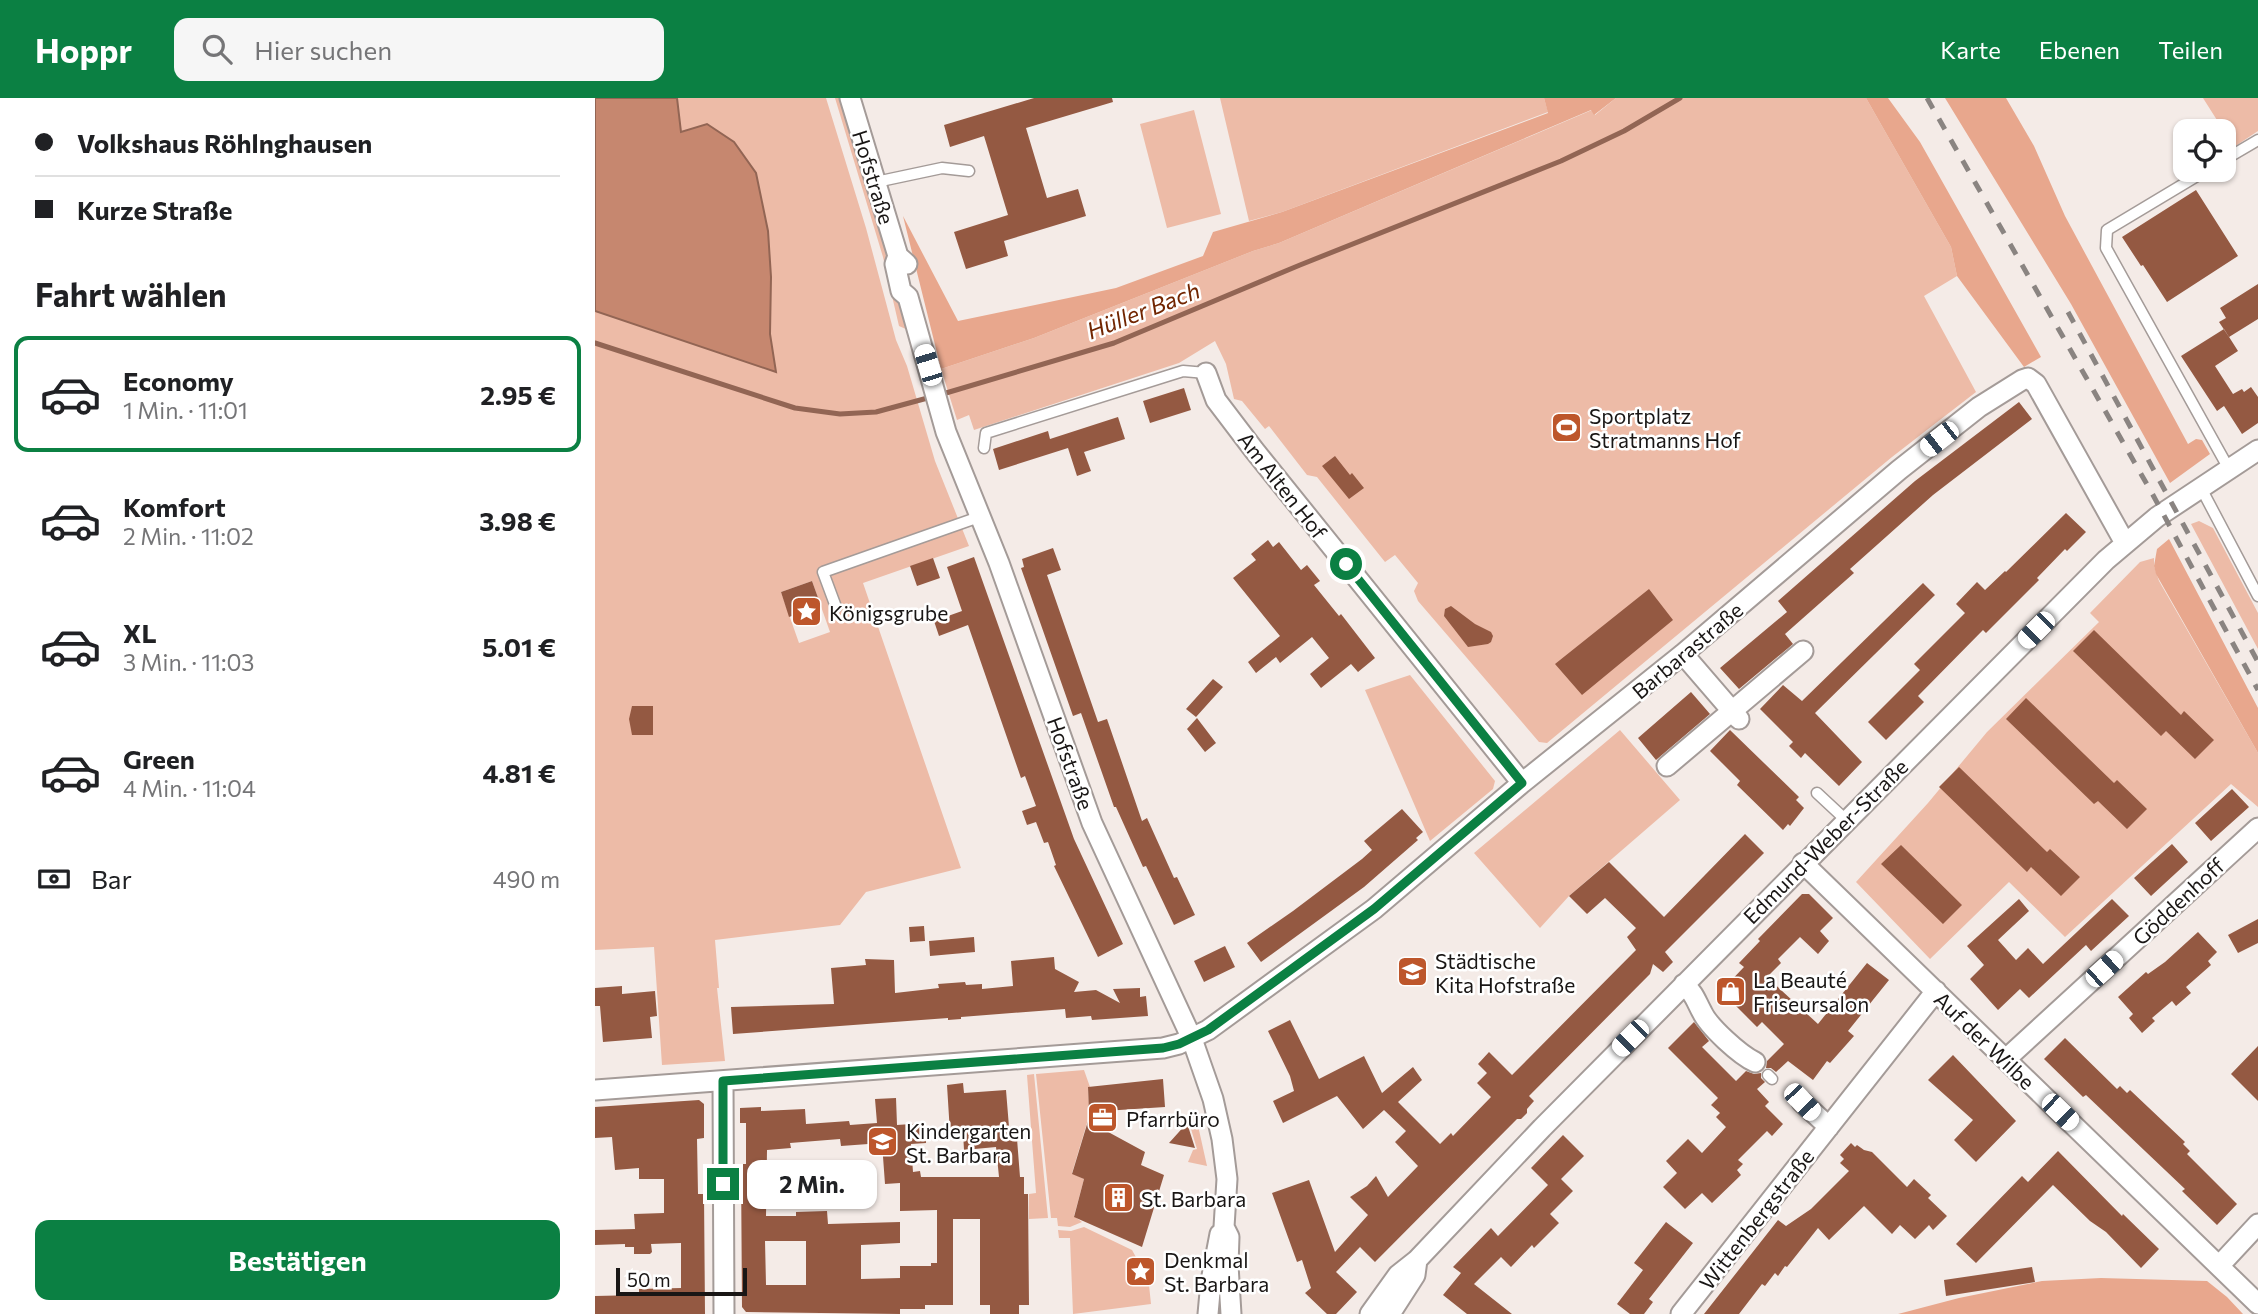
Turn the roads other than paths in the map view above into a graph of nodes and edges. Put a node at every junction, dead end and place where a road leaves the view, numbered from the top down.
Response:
1 (850, 98) edge
2 (2258, 140) edge
3 (2236, 153) edge
4 (969, 171) dead end
5 (876, 182) junction
6 (2187, 182) edge
7 (1206, 373) joint
8 (984, 448) dead end
9 (2258, 450) edge
10 (2229, 469) junction
11 (2201, 488) junction
12 (979, 517) junction
13 (2125, 543) junction
14 (2258, 596) edge
15 (836, 607) dead end
16 (1803, 651) dead end
17 (1683, 654) junction
18 (1736, 715) junction
19 (1667, 766) dead end
20 (1522, 783) junction
21 (1817, 793) dead end
22 (1846, 820) junction
23 (2258, 828) edge
24 (1803, 863) junction
25 (1684, 984) junction
26 (1936, 991) junction
27 (1192, 1039) junction
28 (2006, 1059) junction
29 (1765, 1072) dead end
30 (723, 1081) junction
31 (595, 1090) edge
32 (1802, 1102) dead end
33 (1829, 1127) junction
34 (2258, 1224) edge
35 (1224, 1227) junction
36 (1417, 1260) junction
37 (2218, 1266) junction
38 (2258, 1304) edge
39 (724, 1314) edge
40 (1208, 1314) edge
41 (1232, 1314) edge
42 (1370, 1314) edge
43 (1390, 1314) edge
44 (1681, 1314) edge

1 - 5 street, Hofstraße
2 - 3 lane
4 - 5 lane
5 - 12 street, Hofstraße
6 - 10 lane
7 - 8 lane, Am Alten Hof
7 - 20 street, Am Alten Hof
9 - 10 street, Edmund-Weber-Straße
10 - 11 street, Edmund-Weber-Straße
11 - 13 street, Edmund-Weber-Straße
11 - 14 lane
12 - 15 lane
12 - 27 street, Hofstraße
13 - 17 street, Barbarastraße
13 - 22 street, Edmund-Weber-Straße
16 - 18 street
17 - 18 street
17 - 20 street, Barbarastraße
18 - 19 street
20 - 27 street, Barbarastraße
21 - 22 lane
22 - 24 street, Edmund-Weber-Straße
23 - 28 street, Göddenhoff
24 - 25 street, Edmund-Weber-Straße
24 - 26 street, Auf der Wilbe
25 - 29 street
25 - 36 street, Edmund-Weber-Straße
26 - 28 street, Auf der Wilbe
26 - 33 street, Wittenbergstraße
27 - 30 street, Barbarastraße
27 - 35 street, Hofstraße
28 - 37 street, Auf der Wilbe
30 - 31 street, Barbarastraße
30 - 39 street
32 - 33 street
33 - 44 street, Wittenbergstraße
34 - 37 street
35 - 40 street, Hofstraße
35 - 41 street, Hofstraße
36 - 42 street, Edmund-Weber-Straße
36 - 43 street, Edmund-Weber-Straße
37 - 38 street, Auf der Wilbe

